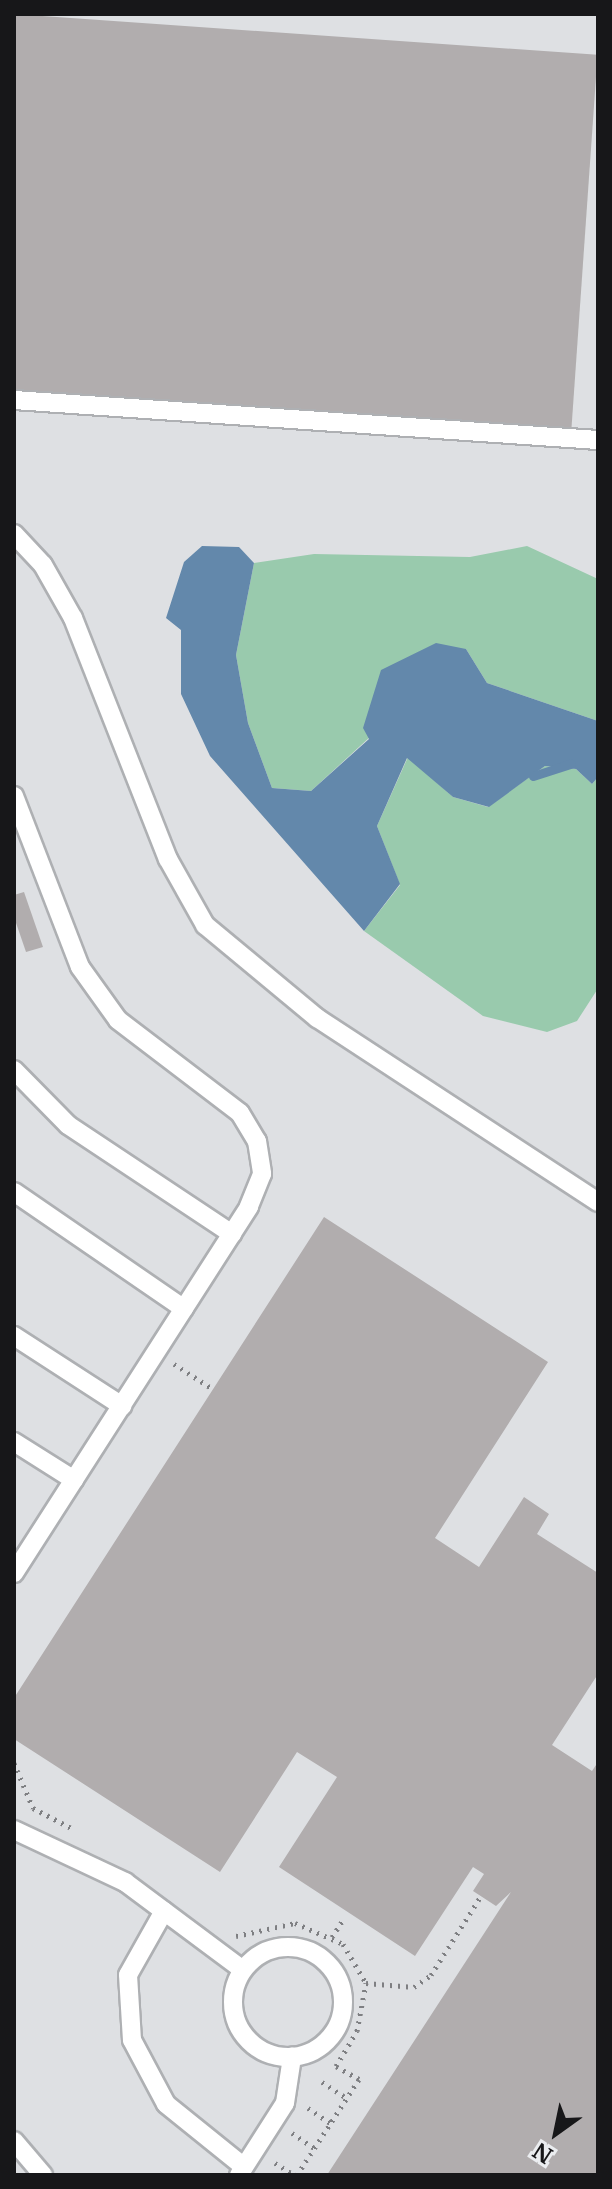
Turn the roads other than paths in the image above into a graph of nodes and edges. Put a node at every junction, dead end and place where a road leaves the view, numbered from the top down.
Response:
1 (14, 400) edge
2 (598, 440) edge
3 (14, 534) edge
4 (14, 796) edge
5 (14, 1070) edge
6 (14, 1192) edge
7 (598, 1202) edge
8 (232, 1234) junction
9 (184, 1309) junction
10 (14, 1336) edge
11 (122, 1406) junction
12 (14, 1442) edge
13 (74, 1480) junction
14 (14, 1573) edge
15 (14, 1830) edge
16 (164, 1911) junction
17 (243, 1970) junction
18 (292, 2057) junction
19 (14, 2141) edge
20 (242, 2171) edge
21 (43, 2175) edge

1 - 2 lane
3 - 7 lane
4 - 8 lane
5 - 8 lane
6 - 9 lane
8 - 9 lane
9 - 11 lane
10 - 11 lane
11 - 13 lane
12 - 13 lane
13 - 14 lane
15 - 16 lane
16 - 17 lane
16 - 20 lane
17 - 18 lane
17 - 18 lane
18 - 20 lane
19 - 21 lane

